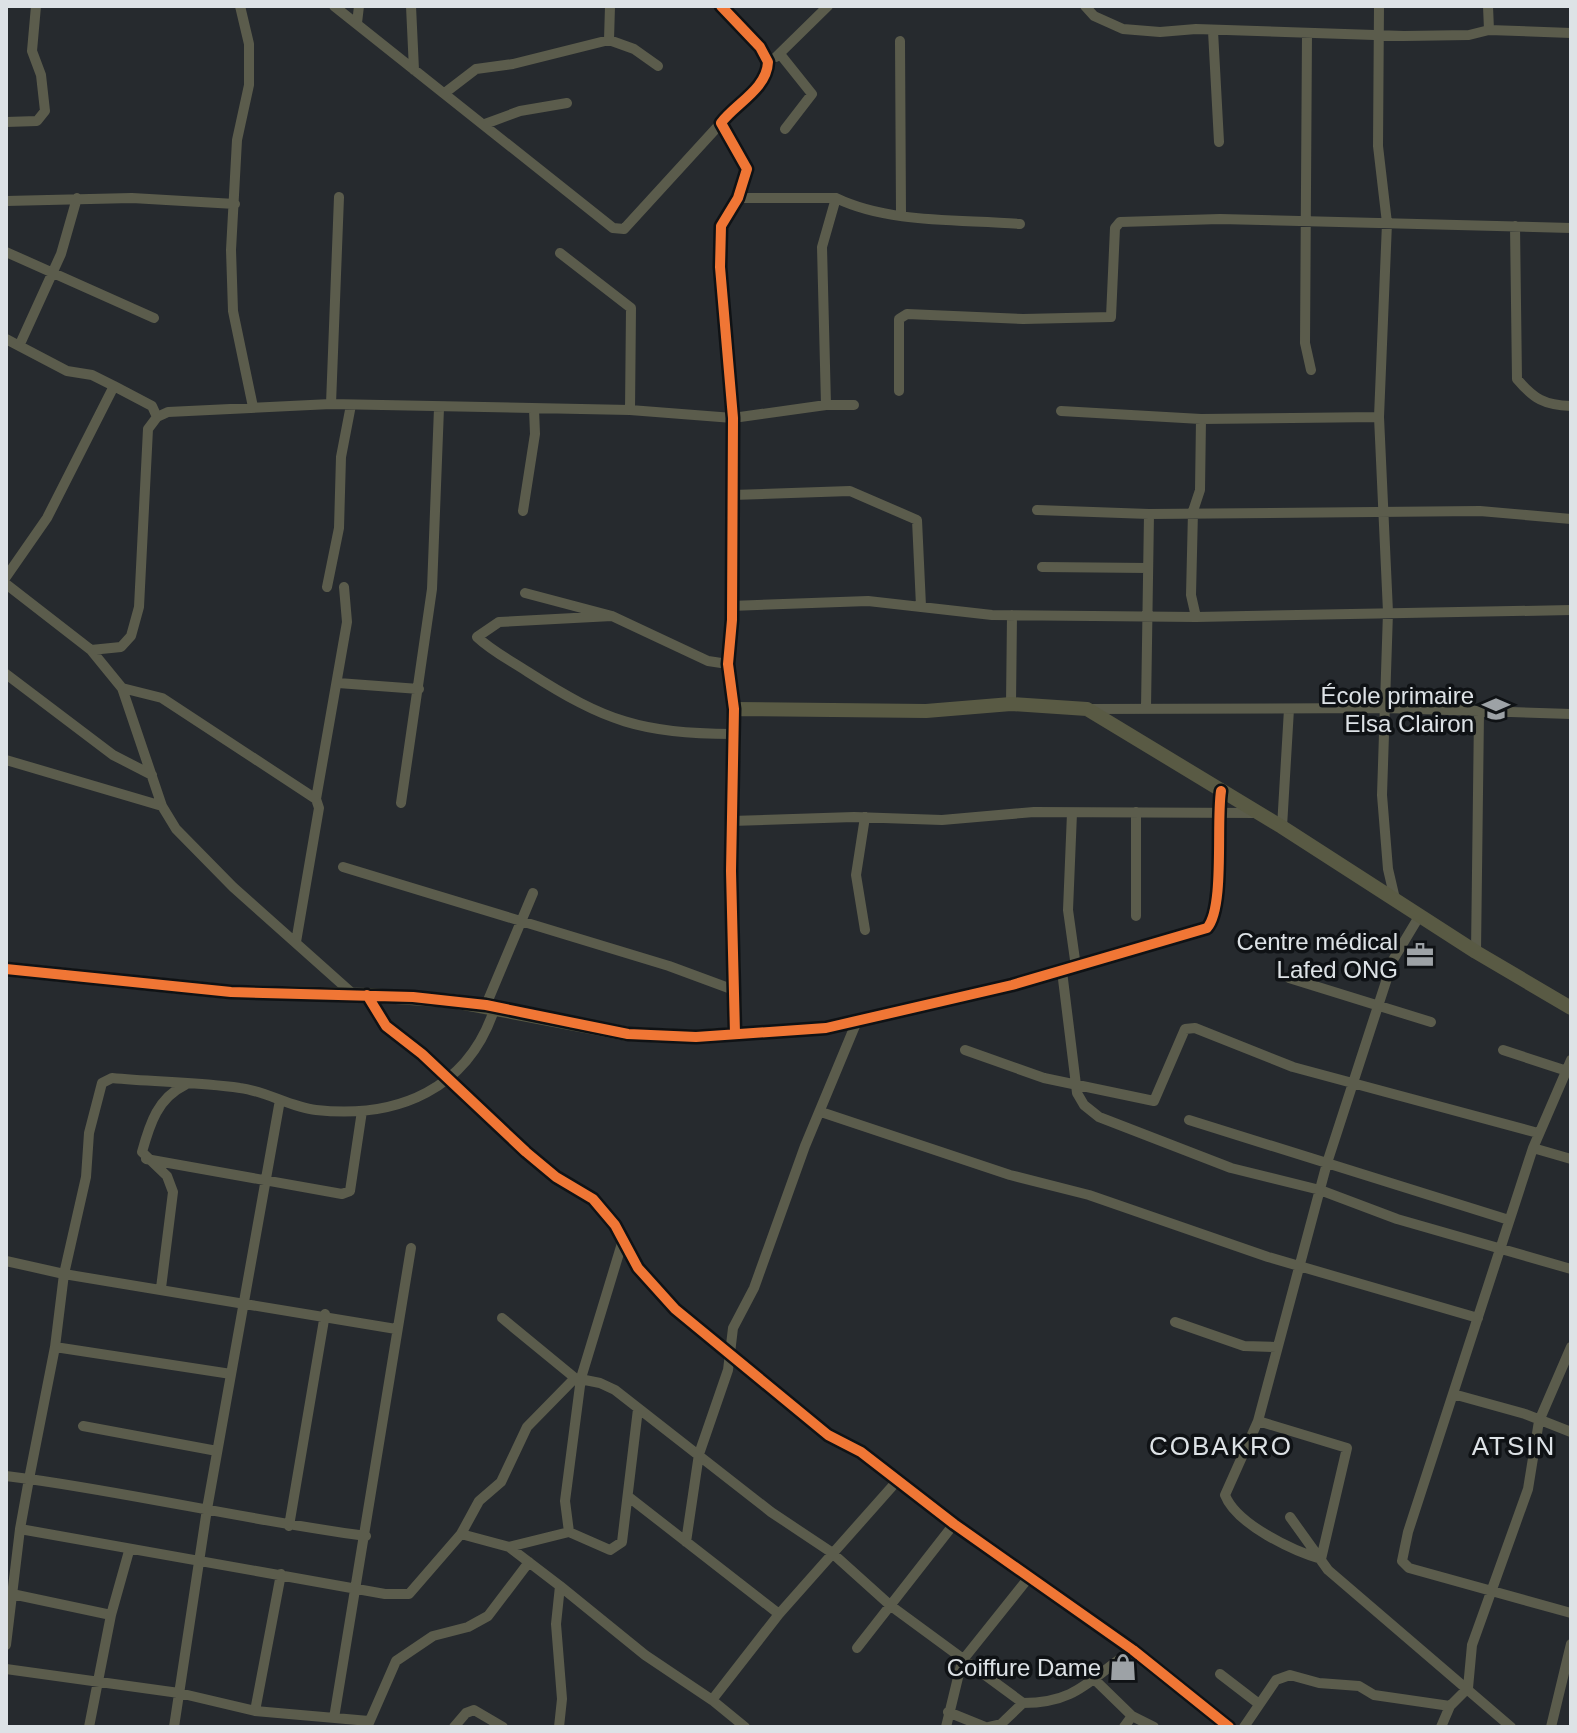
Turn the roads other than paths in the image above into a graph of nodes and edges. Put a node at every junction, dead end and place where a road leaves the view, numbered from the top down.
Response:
1 (36, 6) edge
2 (240, 6) edge
3 (334, 6) edge
4 (359, 6) edge
5 (411, 6) edge
6 (610, 6) edge
7 (721, 6) edge
8 (828, 6) edge
9 (1085, 6) edge
10 (1379, 6) edge
11 (1488, 6) edge
12 (357, 23) junction
13 (1489, 30) junction
14 (1213, 31) junction
15 (1307, 33) junction
16 (1380, 33) junction
17 (1571, 33) edge
18 (609, 40) junction
19 (900, 41) dead end
20 (780, 54) junction
21 (768, 62) junction
22 (658, 66) dead end
23 (414, 70) junction
24 (446, 92) junction
25 (567, 103) dead end
26 (6, 122) edge
27 (721, 123) junction
28 (485, 124) junction
29 (785, 129) dead end
30 (1219, 142) dead end
31 (339, 197) dead end
32 (77, 198) junction
33 (738, 198) junction
34 (836, 198) junction
35 (6, 201) edge
36 (235, 204) junction
37 (901, 214) junction
38 (1306, 222) junction
39 (1387, 223) junction
40 (1020, 224) dead end
41 (1515, 226) junction
42 (1571, 228) edge
43 (6, 252) edge
44 (560, 253) dead end
45 (51, 275) junction
46 (154, 318) dead end
47 (6, 339) edge
48 (20, 344) junction
49 (1311, 370) dead end
50 (114, 386) junction
51 (899, 391) dead end
52 (331, 404) junction
53 (351, 405) junction
54 (826, 405) junction
55 (854, 405) dead end
56 (1571, 406) edge
57 (253, 407) junction
58 (439, 408) junction
59 (534, 409) junction
60 (630, 410) junction
61 (1061, 411) dead end
62 (157, 417) junction
63 (1379, 417) junction
64 (733, 418) junction
65 (1201, 419) junction
66 (732, 495) junction
67 (1037, 510) dead end
68 (523, 511) dead end
69 (1193, 511) junction
70 (1384, 511) junction
71 (1149, 514) junction
72 (1571, 519) edge
73 (1042, 567) dead end
74 (1148, 568) junction
75 (6, 577) edge
76 (6, 584) edge
77 (327, 587) dead end
78 (344, 587) dead end
79 (525, 593) dead end
80 (730, 606) junction
81 (921, 606) junction
82 (1571, 610) edge
83 (1388, 612) junction
84 (1012, 615) junction
85 (1148, 615) junction
86 (612, 616) junction
87 (1196, 617) junction
88 (91, 650) junction
89 (728, 664) junction
90 (6, 674) edge
91 (338, 683) junction
92 (122, 688) junction
93 (419, 689) junction
94 (1011, 704) junction
95 (1146, 708) junction
96 (1386, 708) junction
97 (734, 709) junction
98 (1087, 709) junction
99 (1289, 709) junction
100 (1479, 713) junction
101 (1571, 714) edge
102 (733, 734) junction
103 (6, 760) edge
104 (152, 775) junction
105 (1221, 791) junction
106 (316, 799) junction
107 (401, 803) dead end
108 (162, 806) junction
109 (1136, 812) junction
110 (1072, 813) junction
111 (1217, 813) junction
112 (1258, 813) junction
113 (865, 817) junction
114 (731, 821) junction
115 (1282, 827) junction
116 (343, 867) dead end
117 (533, 893) dead end
118 (1395, 899) junction
119 (1420, 915) junction
120 (1136, 916) dead end
121 (521, 922) junction
122 (865, 930) dead end
123 (296, 942) junction
124 (1476, 952) junction
125 (1076, 967) junction
126 (6, 969) edge
127 (1062, 971) junction
128 (1289, 978) dead end
129 (734, 990) junction
130 (360, 994) junction
131 (490, 1006) junction
132 (1380, 1006) junction
133 (1571, 1008) edge
134 (857, 1021) junction
135 (1431, 1022) dead end
136 (735, 1034) junction
137 (965, 1050) dead end
138 (1503, 1050) dead end
139 (1571, 1060) edge
140 (1567, 1071) junction
141 (446, 1079) junction
142 (1356, 1082) junction
143 (186, 1084) junction
144 (1076, 1084) junction
145 (280, 1100) junction
146 (362, 1111) junction
147 (821, 1112) junction
148 (1189, 1120) dead end
149 (1538, 1133) junction
150 (1533, 1148) junction
151 (146, 1159) junction
152 (1571, 1159) edge
153 (1327, 1163) junction
154 (267, 1180) junction
155 (1320, 1190) junction
156 (1509, 1220) junction
157 (623, 1240) junction
158 (411, 1248) dead end
159 (1501, 1249) junction
160 (6, 1261) edge
161 (1302, 1266) junction
162 (1571, 1269) edge
163 (64, 1274) junction
164 (161, 1288) junction
165 (244, 1301) junction
166 (325, 1314) junction
167 (502, 1318) dead end
168 (1478, 1318) junction
169 (1175, 1322) dead end
170 (396, 1329) junction
171 (55, 1347) junction
172 (1276, 1347) junction
173 (1571, 1347) edge
174 (728, 1352) junction
175 (231, 1374) junction
176 (578, 1378) junction
177 (1453, 1394) junction
178 (638, 1409) junction
179 (1258, 1421) junction
180 (1539, 1421) junction
181 (83, 1426) dead end
182 (1571, 1432) edge
183 (217, 1451) junction
184 (699, 1454) junction
185 (6, 1476) edge
186 (29, 1479) junction
187 (897, 1481) junction
188 (630, 1498) junction
189 (207, 1509) junction
190 (1290, 1517) dead end
191 (954, 1524) junction
192 (289, 1526) junction
193 (20, 1529) junction
194 (569, 1532) junction
195 (461, 1534) junction
196 (366, 1536) junction
197 (686, 1542) junction
198 (509, 1547) junction
199 (129, 1551) junction
200 (831, 1552) junction
201 (1321, 1559) junction
202 (200, 1561) junction
203 (529, 1562) junction
204 (281, 1574) junction
205 (1030, 1576) junction
206 (560, 1586) junction
207 (357, 1588) junction
208 (1491, 1592) junction
209 (12, 1594) junction
210 (891, 1606) junction
211 (1571, 1613) edge
212 (779, 1614) junction
213 (111, 1615) junction
214 (1571, 1644) edge
215 (6, 1645) edge
216 (857, 1648) dead end
217 (1133, 1650) junction
218 (962, 1661) junction
219 (6, 1669) edge
220 (1220, 1674) dead end
221 (1094, 1679) junction
222 (98, 1681) junction
223 (1468, 1688) junction
224 (179, 1693) junction
225 (712, 1700) junction
226 (1023, 1703) junction
227 (1259, 1704) junction
228 (1450, 1706) junction
229 (255, 1711) junction
230 (948, 1712) junction
231 (1132, 1716) junction
232 (334, 1718) junction
233 (368, 1724) edge
234 (89, 1727) edge
235 (174, 1727) edge
236 (454, 1727) edge
237 (503, 1727) edge
238 (559, 1727) edge
239 (745, 1727) edge
240 (946, 1727) edge
241 (987, 1727) edge
242 (1124, 1727) edge
243 (1154, 1727) edge
244 (1229, 1727) edge
245 (1244, 1727) edge
246 (1441, 1727) edge
247 (1511, 1727) edge
248 (1551, 1727) edge

1 - 26 street
2 - 36 street
3 - 12 street
4 - 12 street
5 - 23 street
6 - 18 street
7 - 21 street
8 - 20 street
9 - 14 street
10 - 16 street
11 - 13 street
12 - 23 street
13 - 16 street
13 - 17 street
14 - 15 street
14 - 30 street
15 - 16 street
15 - 38 street
16 - 39 street
18 - 22 street
18 - 24 street
19 - 37 street
20 - 21 street
20 - 29 street
21 - 27 street
23 - 24 street
24 - 28 street
25 - 28 street
27 - 28 street
27 - 33 street
31 - 52 street
32 - 35 street
32 - 36 street
32 - 45 street
33 - 34 street
33 - 64 street
34 - 37 street
34 - 54 street
36 - 57 street
37 - 40 street
38 - 39 street
38 - 49 street
38 - 51 street
39 - 41 street
39 - 63 street
41 - 42 street
41 - 56 street
43 - 45 street
44 - 60 street
45 - 46 street
45 - 48 street
47 - 48 street
48 - 50 street
50 - 62 street
50 - 75 street
52 - 53 street
52 - 57 street
53 - 58 street
53 - 77 street
54 - 55 street
54 - 64 street
57 - 62 street
58 - 59 street
58 - 93 street
59 - 60 street
59 - 68 street
60 - 64 street
61 - 65 street
62 - 88 street
63 - 65 street
63 - 70 street
64 - 66 street
65 - 69 street
66 - 80 street
66 - 81 street
67 - 71 street
69 - 70 street
69 - 71 street
69 - 87 street
70 - 72 street
70 - 83 street
71 - 74 street
73 - 74 street
74 - 85 street
76 - 88 street
78 - 91 street
79 - 86 street
80 - 81 street
80 - 89 street
81 - 84 street
82 - 83 street
83 - 87 street
83 - 96 street
84 - 85 street
84 - 94 street
85 - 87 street
85 - 95 street
86 - 89 street
86 - 102 street
88 - 92 street
89 - 97 street
90 - 104 street
91 - 93 street
91 - 106 street
92 - 104 street
92 - 106 street
93 - 107 street
94 - 97 street
94 - 98 street
95 - 98 street
95 - 99 street
96 - 99 street
96 - 100 street
96 - 118 street
97 - 102 street
98 - 105 street
99 - 115 street
100 - 101 street
100 - 124 street
102 - 114 street
103 - 108 street
104 - 108 street
105 - 111 street
105 - 112 street
106 - 123 street
108 - 123 street
109 - 110 street
109 - 111 street
109 - 120 street
110 - 113 street
110 - 125 street
111 - 112 street
111 - 125 street
112 - 115 street
113 - 114 street
113 - 122 street
114 - 129 street
115 - 118 street
116 - 121 street
117 - 121 street
118 - 119 street
119 - 124 street
119 - 132 street
121 - 129 street
121 - 131 street
123 - 130 street
124 - 133 street
125 - 127 street
126 - 130 street
127 - 134 street
127 - 144 street
128 - 132 street
129 - 136 street
130 - 131 street
130 - 141 street
131 - 136 street
131 - 141 street
132 - 135 street
132 - 142 street
134 - 136 street
134 - 147 street
137 - 144 street
138 - 140 street
139 - 140 street
140 - 149 street
141 - 146 street
141 - 157 street
142 - 144 street
142 - 149 street
142 - 153 street
143 - 145 street
143 - 151 street
143 - 163 street
144 - 155 street
145 - 146 street
145 - 154 street
146 - 154 street
147 - 161 street
147 - 174 street
148 - 153 street
149 - 150 street
150 - 152 street
150 - 156 street
151 - 154 street
151 - 164 street
153 - 155 street
153 - 156 street
154 - 165 street
155 - 159 street
155 - 161 street
156 - 159 street
157 - 174 street
157 - 176 street
158 - 170 street
159 - 162 street
159 - 168 street
160 - 163 street
161 - 168 street
161 - 172 street
163 - 164 street
163 - 171 street
164 - 165 street
165 - 166 street
165 - 175 street
166 - 170 street
166 - 192 street
167 - 176 street
168 - 177 street
169 - 172 street
170 - 196 street
171 - 175 street
171 - 186 street
172 - 179 street
173 - 180 street
174 - 184 street
174 - 187 street
175 - 183 street
176 - 178 street
176 - 194 street
176 - 195 street
177 - 180 street
177 - 208 street
178 - 184 street
178 - 188 street
179 - 201 street
179 - 201 street
180 - 182 street
180 - 208 street
181 - 183 street
183 - 189 street
184 - 197 street
184 - 200 street
185 - 186 street
186 - 189 street
186 - 193 street
187 - 191 street
187 - 200 street
188 - 194 street
188 - 197 street
189 - 192 street
189 - 202 street
190 - 201 street
191 - 205 street
191 - 210 street
192 - 196 street
193 - 199 street
193 - 209 street
194 - 198 street
195 - 198 street
195 - 207 street
196 - 207 street
197 - 212 street
198 - 203 street
199 - 202 street
199 - 213 street
200 - 210 street
200 - 212 street
201 - 223 street
202 - 204 street
202 - 224 street
203 - 206 street
203 - 233 street
204 - 207 street
204 - 229 street
205 - 217 street
205 - 218 street
206 - 225 street
206 - 238 street
207 - 232 street
208 - 211 street
208 - 223 street
209 - 213 street
209 - 215 street
210 - 216 street
210 - 218 street
212 - 225 street
213 - 222 street
214 - 248 street
217 - 221 street
217 - 244 street
218 - 226 street
218 - 230 street
219 - 222 street
220 - 227 street
221 - 226 street
221 - 231 street
222 - 224 street
222 - 234 street
223 - 228 street
223 - 247 street
224 - 229 street
224 - 235 street
225 - 239 street
226 - 241 street
227 - 228 street
227 - 245 street
228 - 246 street
229 - 232 street
230 - 240 street
230 - 241 street
231 - 242 street
231 - 243 street
232 - 233 street
236 - 237 street

